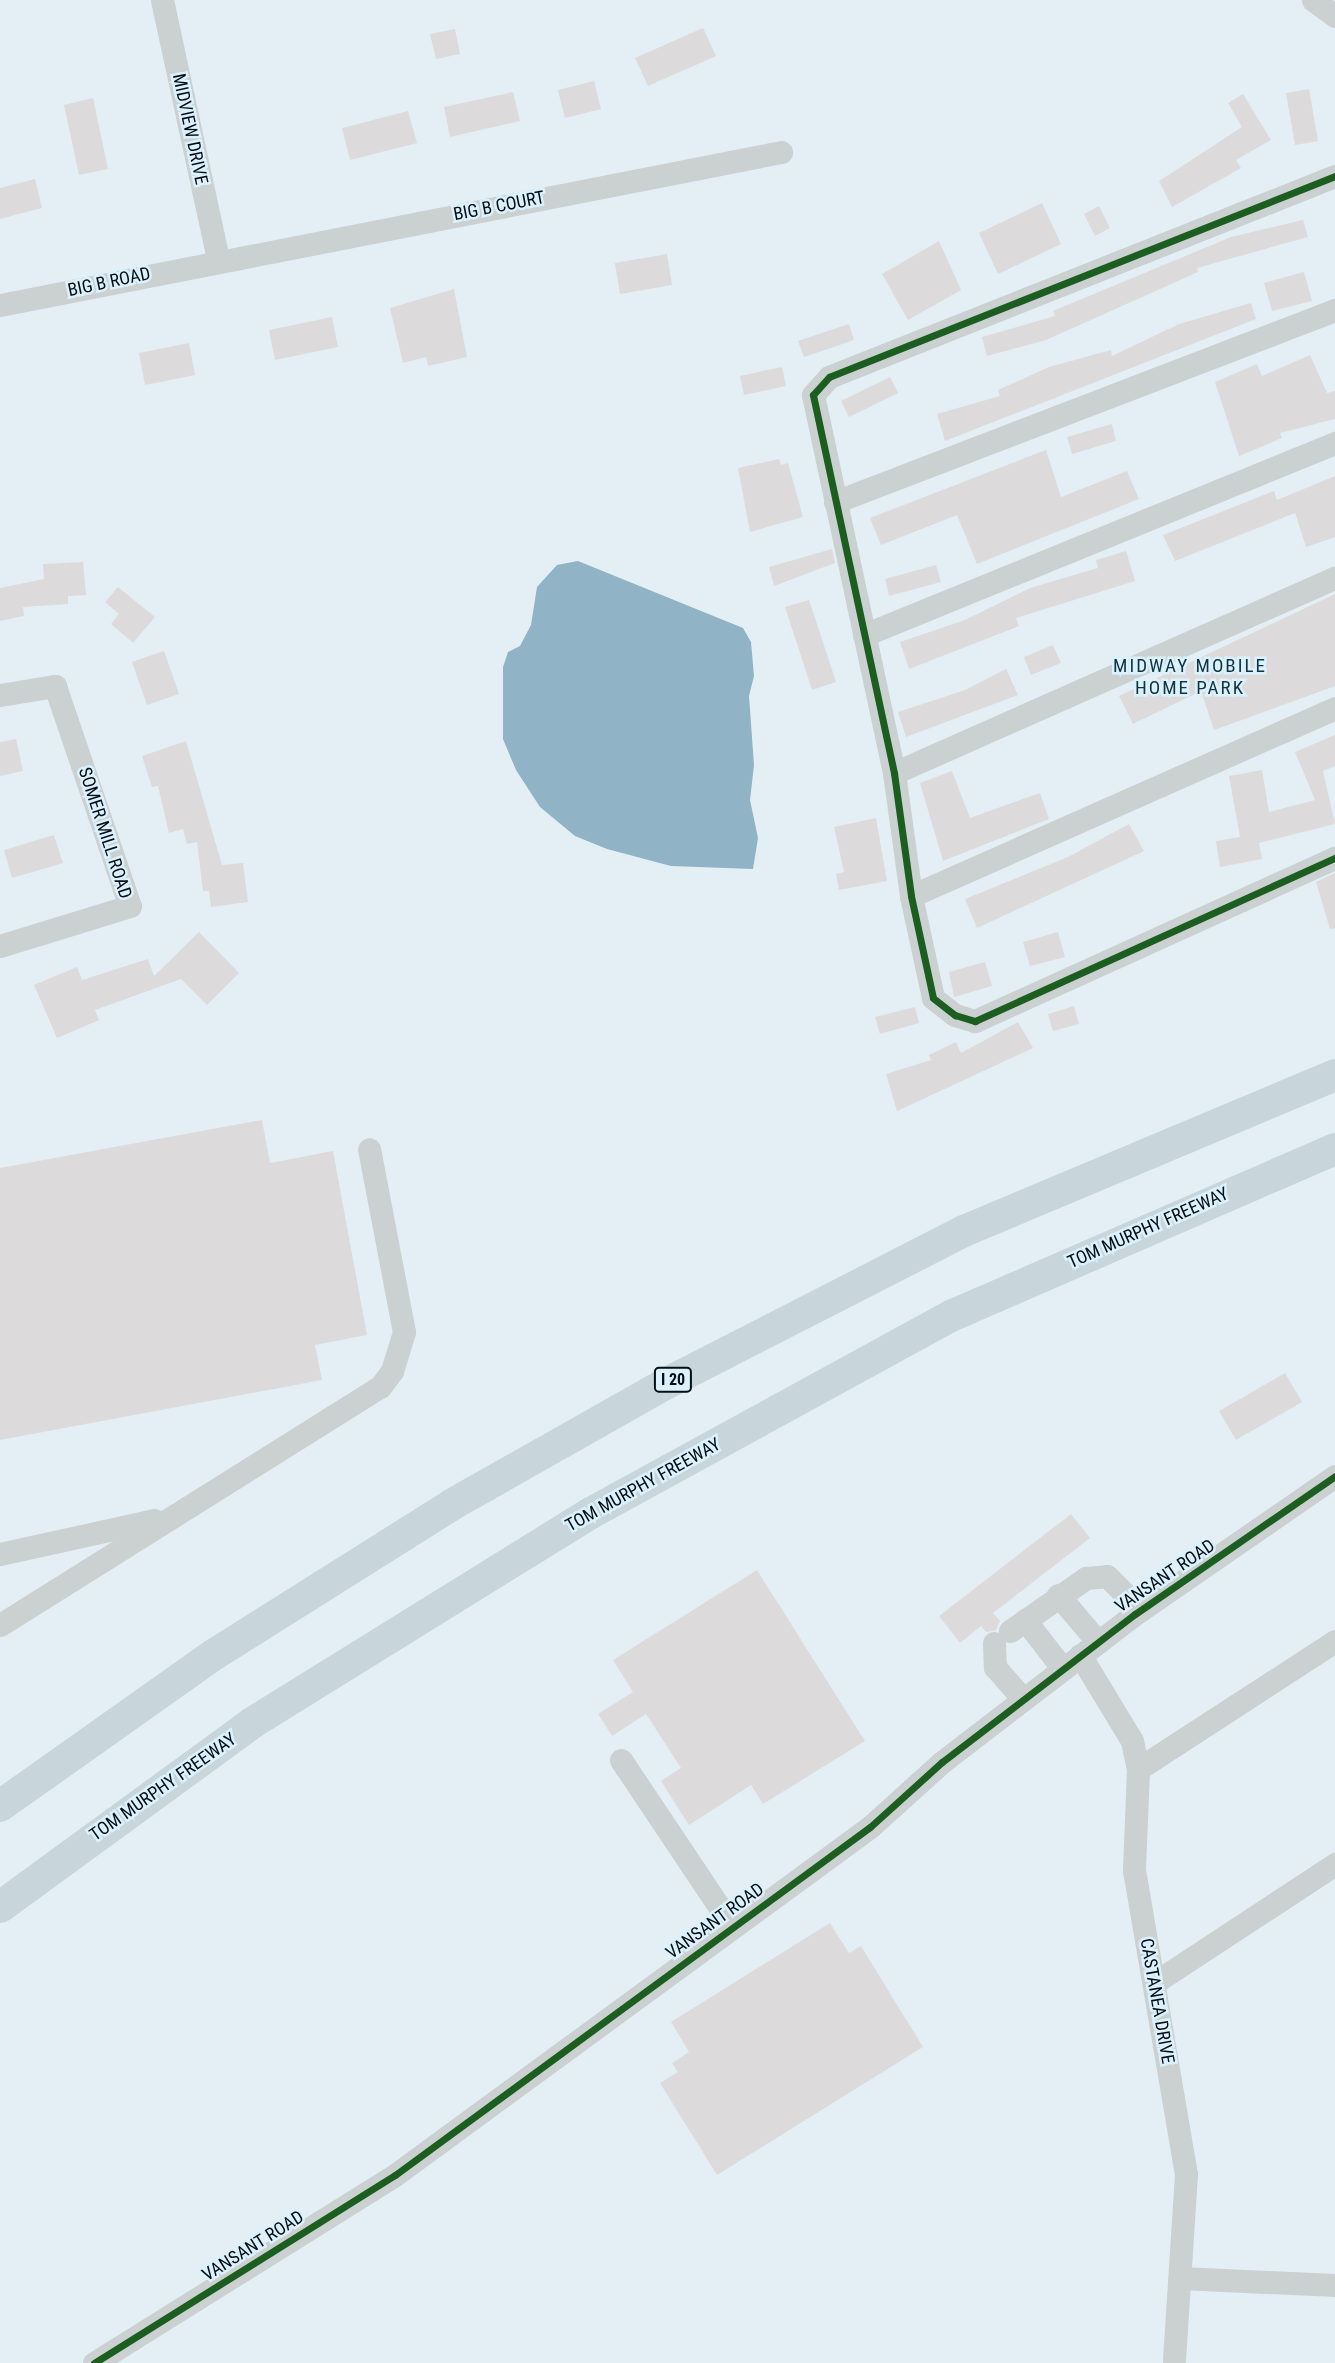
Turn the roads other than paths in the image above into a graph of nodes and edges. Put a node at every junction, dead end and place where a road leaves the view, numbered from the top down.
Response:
1 (162, 0) edge
2 (1313, 0) edge
3 (1335, 16) edge
4 (781, 152) dead end
5 (1335, 176) edge
6 (218, 259) junction
7 (0, 305) edge
8 (1335, 310) edge
9 (1335, 443) edge
10 (835, 502) junction
11 (1335, 578) edge
12 (864, 635) junction
13 (0, 695) edge
14 (1335, 708) edge
15 (894, 773) junction
16 (1335, 858) edge
17 (911, 895) junction
18 (0, 946) edge
19 (1335, 1076) edge
20 (369, 1149) dead end
21 (1335, 1149) edge
22 (1335, 1476) edge
23 (171, 1516) junction
24 (0, 1554) edge
25 (1058, 1595) junction
26 (1141, 1610) junction
27 (0, 1625) edge
28 (1005, 1638) junction
29 (1335, 1641) edge
30 (1080, 1655) junction
31 (1023, 1699) junction
32 (621, 1760) dead end
33 (55, 1764) junction
34 (1138, 1769) junction
35 (0, 1795) edge
36 (0, 1806) edge
37 (76, 1849) junction
38 (1335, 1864) edge
39 (0, 1907) edge
40 (0, 1918) edge
41 (733, 1927) junction
42 (1154, 1983) junction
43 (1180, 2278) junction
44 (1335, 2285) edge
45 (1174, 2360) dead end
46 (94, 2363) edge

1 - 6 street, MIDVIEW DRIVE
2 - 3 street
4 - 6 street, BIG B COURT
5 - 10 street
6 - 7 street, BIG B ROAD
8 - 10 street
9 - 12 street
10 - 12 street
11 - 15 street
12 - 15 street
13 - 18 street, SOMER MILL ROAD
14 - 17 street
15 - 17 street
16 - 17 street
19 - 33 highway, I 20
20 - 23 street
21 - 37 highway, TOM MURPHY FREEWAY
22 - 26 street, VANSANT ROAD
23 - 24 street
23 - 27 street
25 - 26 street
25 - 28 street
25 - 30 street
26 - 30 street, VANSANT ROAD
28 - 30 street
28 - 31 street
29 - 34 street
30 - 31 street, VANSANT ROAD
30 - 34 street, CASTANEA DRIVE
31 - 41 street, VANSANT ROAD
32 - 41 street
33 - 35 highway
33 - 36 highway, I 20
34 - 42 street, CASTANEA DRIVE
37 - 39 highway, TOM MURPHY FREEWAY
37 - 40 highway
38 - 42 street
41 - 46 street, VANSANT ROAD
42 - 43 street, CASTANEA DRIVE
43 - 44 street
43 - 45 street, CASTANEA DRIVE

